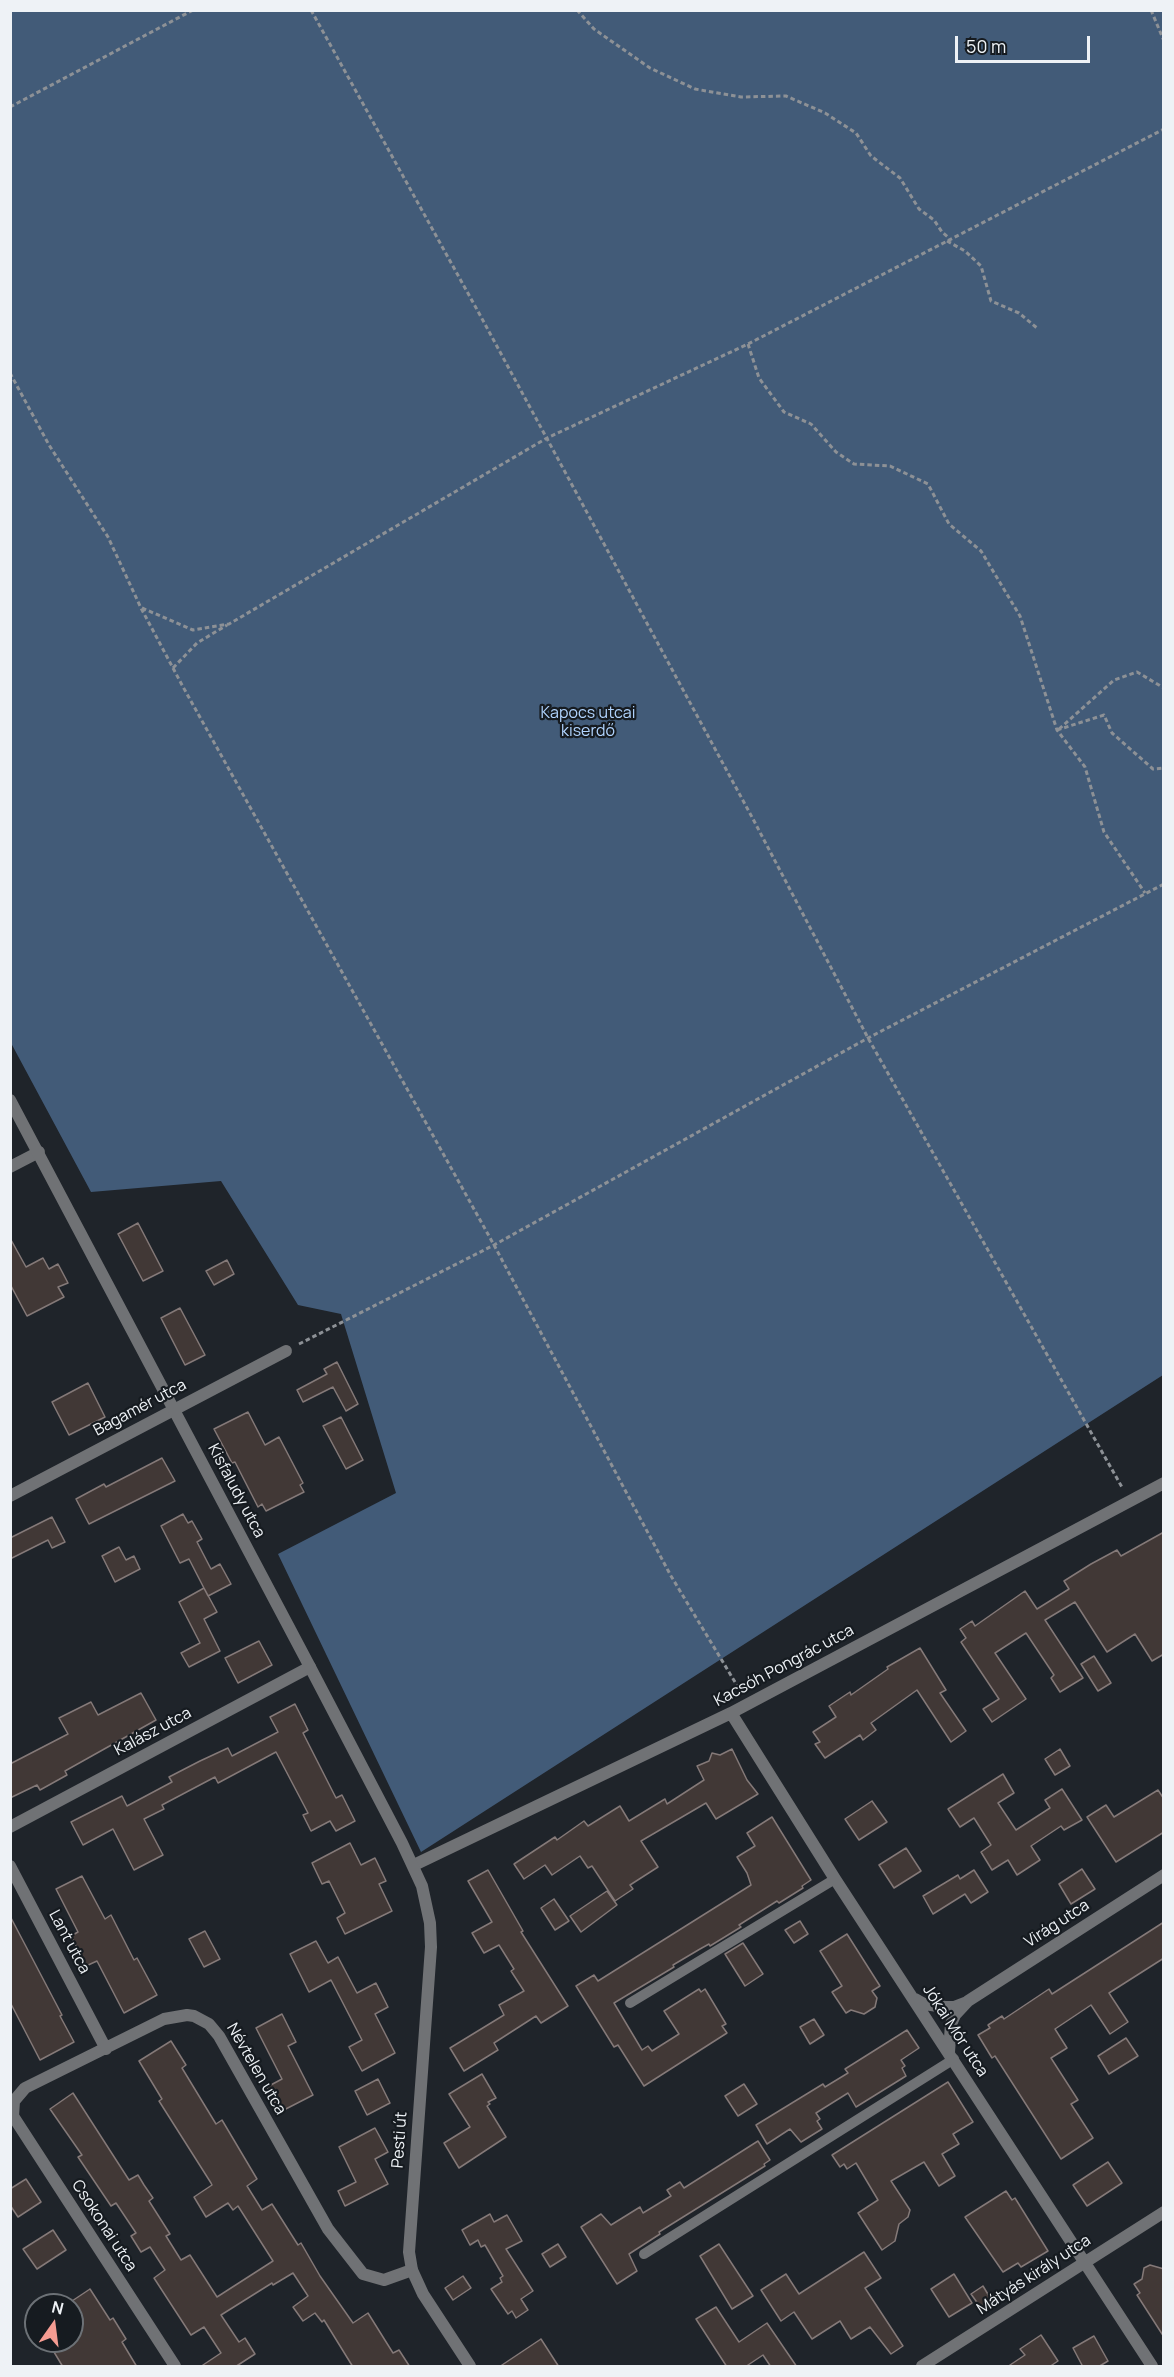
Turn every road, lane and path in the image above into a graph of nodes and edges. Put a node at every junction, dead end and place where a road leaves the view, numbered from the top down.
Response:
1 (193, 10) edge
2 (311, 10) edge
3 (577, 10) edge
4 (1151, 10) edge
5 (1164, 41) edge
6 (10, 107) edge
7 (1164, 129) edge
8 (948, 240) junction
9 (1037, 328) dead end
10 (748, 344) junction
11 (10, 373) edge
12 (547, 438) junction
13 (141, 608) junction
14 (229, 624) junction
15 (173, 668) junction
16 (1164, 688) edge
17 (1057, 730) junction
18 (1164, 768) edge
19 (1164, 884) edge
20 (1145, 894) junction
21 (868, 1038) junction
22 (10, 1100) edge
23 (39, 1152) junction
24 (10, 1167) edge
25 (495, 1245) junction
26 (286, 1351) joint
27 (174, 1409) junction
28 (1164, 1483) edge
29 (10, 1496) edge
30 (1131, 1502) junction
31 (310, 1667) junction
32 (748, 1704) junction
33 (730, 1713) junction
34 (10, 1827) edge
35 (414, 1865) junction
36 (10, 1866) edge
37 (1164, 1875) edge
38 (835, 1879) junction
39 (426, 1900) joint
40 (913, 1998) junction
41 (968, 2001) junction
42 (630, 2003) dead end
43 (106, 2049) junction
44 (951, 2056) junction
45 (14, 2101) joint
46 (1164, 2212) edge
47 (644, 2254) dead end
48 (1084, 2263) junction
49 (412, 2270) junction
50 (175, 2367) edge
51 (470, 2367) edge
52 (922, 2367) edge
53 (1152, 2367) edge

1 - 6 path
2 - 12 path
3 - 8 path
4 - 5 path
7 - 8 path
8 - 9 path
8 - 10 path
10 - 12 path
10 - 17 path
11 - 13 path
12 - 14 path
12 - 21 path
13 - 14 path
13 - 15 path
14 - 15 path
15 - 25 path
16 - 17 path
17 - 18 path
17 - 20 path
19 - 20 path
20 - 21 path
21 - 25 path
21 - 30 path
22 - 23 street, Kisfaludy utca
23 - 24 street
23 - 27 street, Kisfaludy utca
25 - 26 path
25 - 32 path
26 - 27 street, Bagamér utca
27 - 29 street, Bagamér utca
27 - 31 street, Kisfaludy utca
28 - 30 street, Kacsóh Pongrác utca
30 - 32 street, Kacsóh Pongrác utca
31 - 34 street, Kalász utca
31 - 35 street, Kisfaludy utca
32 - 33 street, Kacsóh Pongrác utca
33 - 35 street, Kacsóh Pongrác utca
33 - 38 street, Jókai Mór utca
35 - 39 street, Kisfaludy utca
36 - 43 street, Lant utca
37 - 41 street, Virág utca
38 - 40 street, Jókai Mór utca
38 - 42 lane
39 - 49 street, Pesti út
40 - 41 street, Virág utca
40 - 44 street, Jókai Mór utca
41 - 44 street, Virág utca
43 - 45 street, Névtelen utca
43 - 49 street, Névtelen utca
44 - 47 lane
44 - 48 street, Jókai Mór utca
45 - 50 street, Csokonai utca
46 - 48 street, Mátyás király utca
48 - 52 street, Mátyás király utca
48 - 53 street, Jókai Mór utca
49 - 51 street, Pesti út

